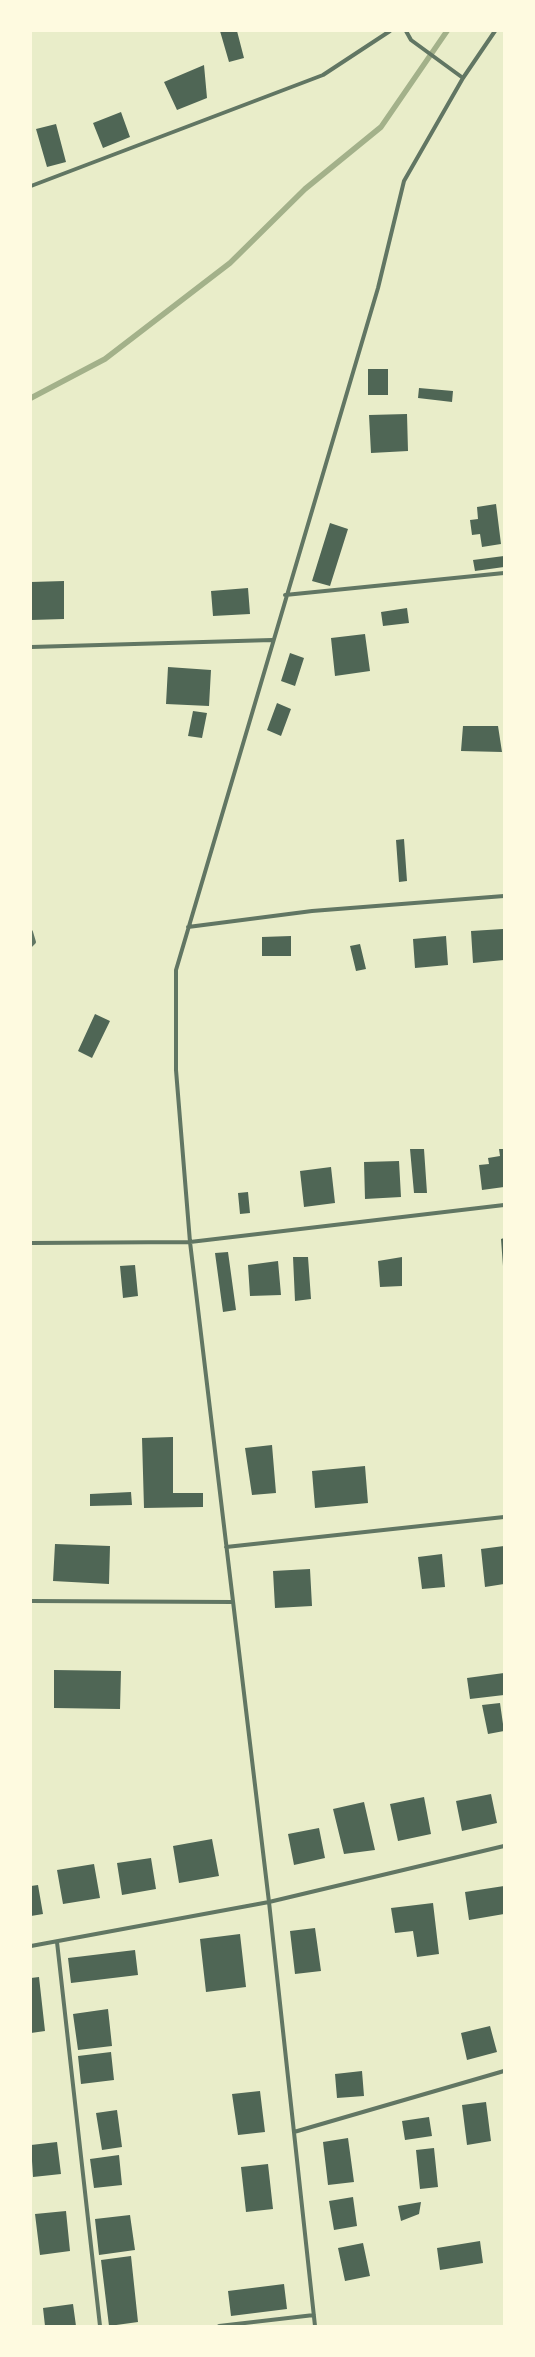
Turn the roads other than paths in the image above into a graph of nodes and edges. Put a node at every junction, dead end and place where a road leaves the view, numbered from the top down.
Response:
1 (390, 31) edge
2 (406, 31) edge
3 (495, 31) edge
4 (463, 78) junction
5 (31, 186) edge
6 (504, 573) edge
7 (285, 595) junction
8 (272, 640) junction
9 (31, 647) edge
10 (504, 896) edge
11 (188, 927) junction
12 (31, 932) edge
13 (31, 945) edge
14 (504, 1205) edge
15 (190, 1242) junction
16 (31, 1243) edge
17 (504, 1517) edge
18 (226, 1547) junction
19 (31, 1601) edge
20 (233, 1602) junction
21 (504, 1846) edge
22 (269, 1902) junction
23 (57, 1942) junction
24 (31, 1946) edge
25 (504, 2071) edge
26 (294, 2132) junction
27 (314, 2314) junction
28 (100, 2326) edge
29 (219, 2326) edge
30 (315, 2326) edge

1 - 5 street
2 - 4 street
3 - 4 street
4 - 7 street
6 - 7 street
7 - 8 street
8 - 9 street
8 - 11 street
10 - 11 street
11 - 15 street
12 - 13 street
14 - 15 street
15 - 16 street
15 - 18 street
17 - 18 street
18 - 20 street
19 - 20 street
20 - 22 street
21 - 22 street
22 - 23 street
22 - 26 street
23 - 24 street
23 - 28 street
25 - 26 street
26 - 27 street
27 - 29 street
27 - 30 street

